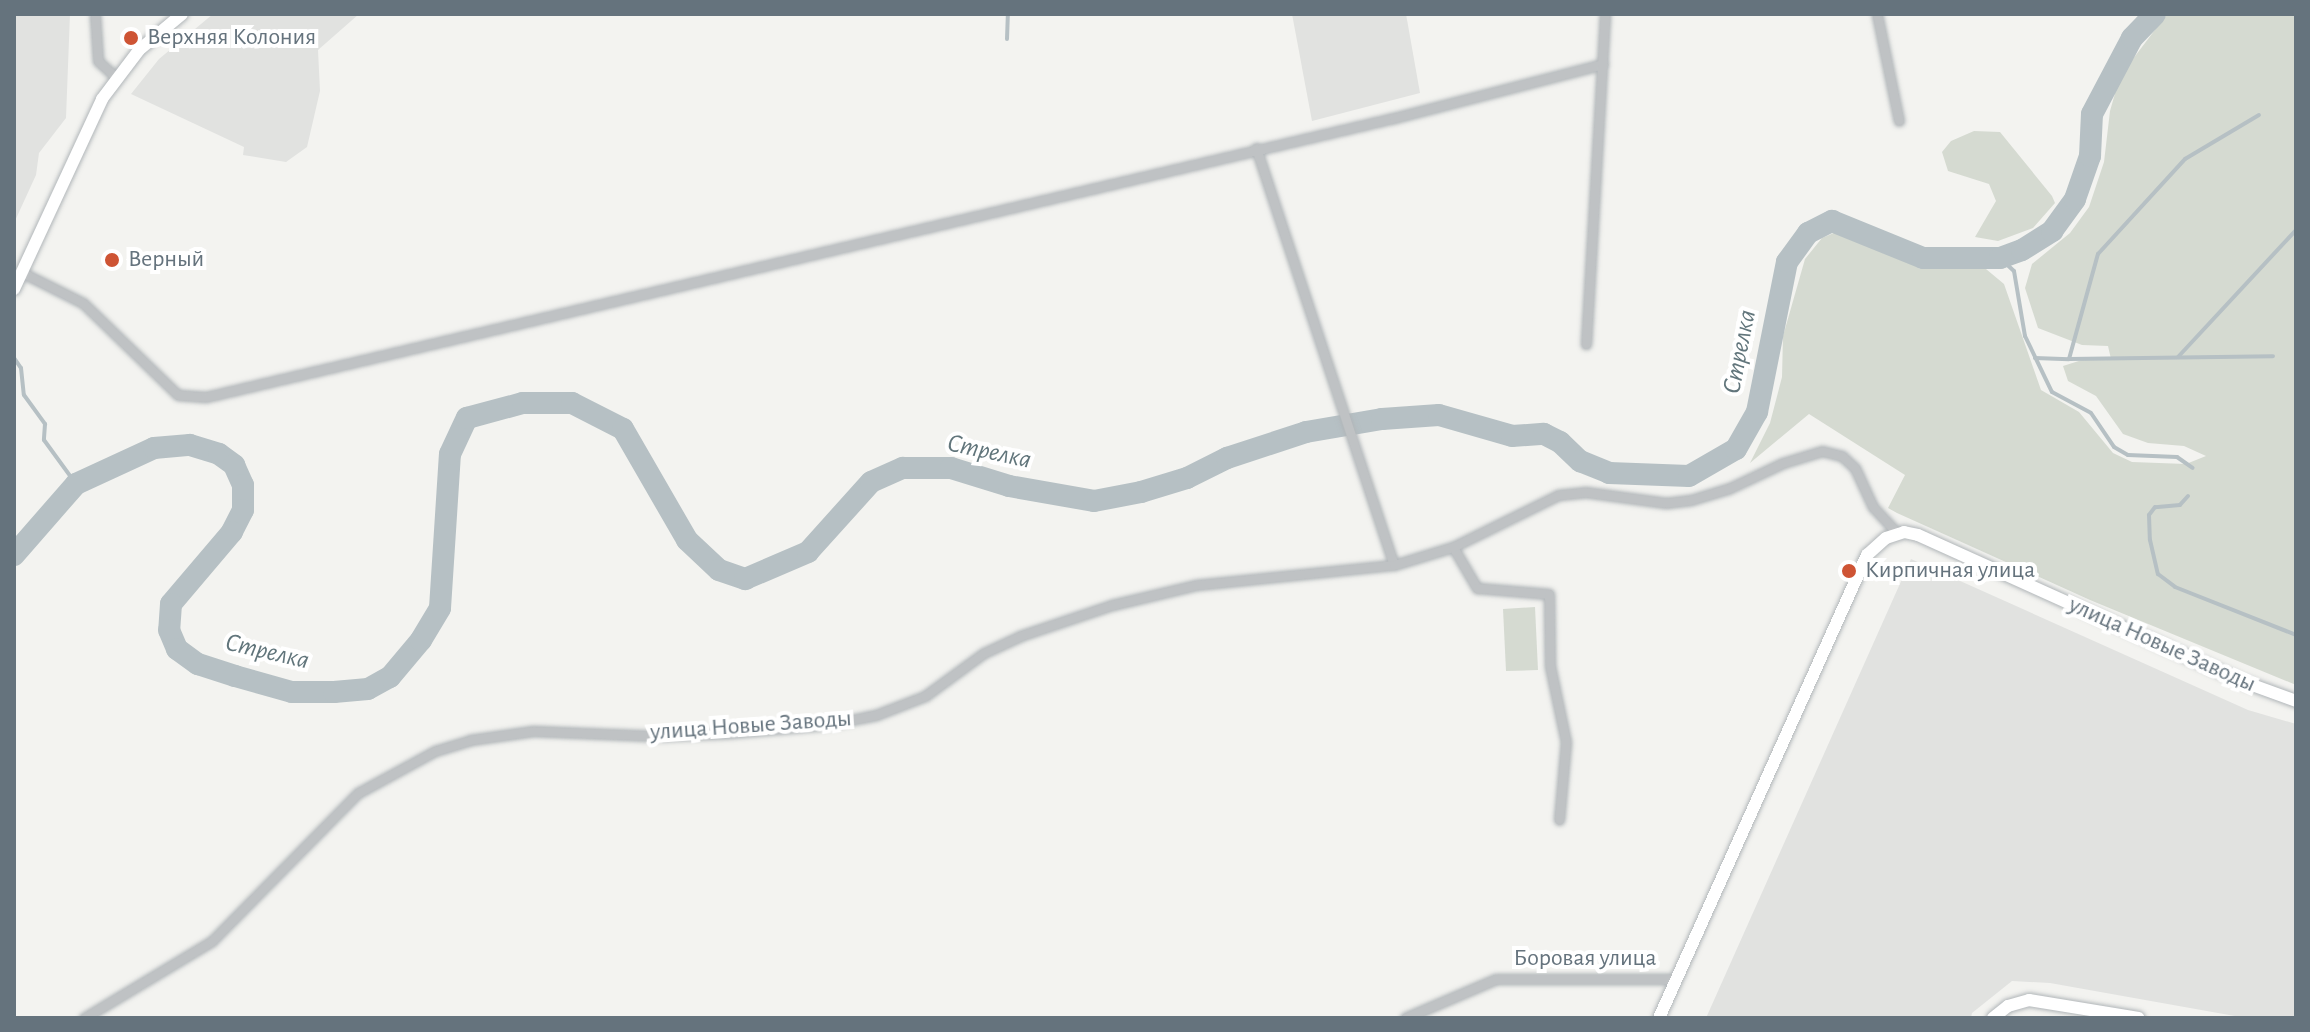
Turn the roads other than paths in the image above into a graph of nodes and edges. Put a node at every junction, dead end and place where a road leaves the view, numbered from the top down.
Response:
1 (95, 14) edge
2 (182, 14) edge
3 (1605, 14) edge
4 (1877, 14) edge
5 (1603, 64) junction
6 (116, 77) junction
7 (1899, 121) dead end
8 (1256, 148) junction
9 (23, 273) junction
10 (14, 289) edge
11 (1586, 344) dead end
12 (1892, 535) junction
13 (1453, 547) junction
14 (1394, 565) junction
15 (2296, 701) edge
16 (1559, 820) dead end
17 (1677, 979) junction
18 (84, 1018) edge
19 (1405, 1018) edge
20 (1659, 1018) edge
21 (1993, 1018) edge
22 (2139, 1018) edge

1 - 6 street
2 - 6 street
3 - 5 street
4 - 7 street
5 - 8 street
5 - 11 street
6 - 9 street
8 - 9 street
8 - 14 street
9 - 10 street
12 - 13 street, улица Новые Заводы
12 - 15 street, улица Новые Заводы
12 - 17 street
13 - 14 street, улица Новые Заводы
13 - 16 street
14 - 18 street, улица Новые Заводы
17 - 19 street, Боровая улица
17 - 20 street
21 - 22 street

